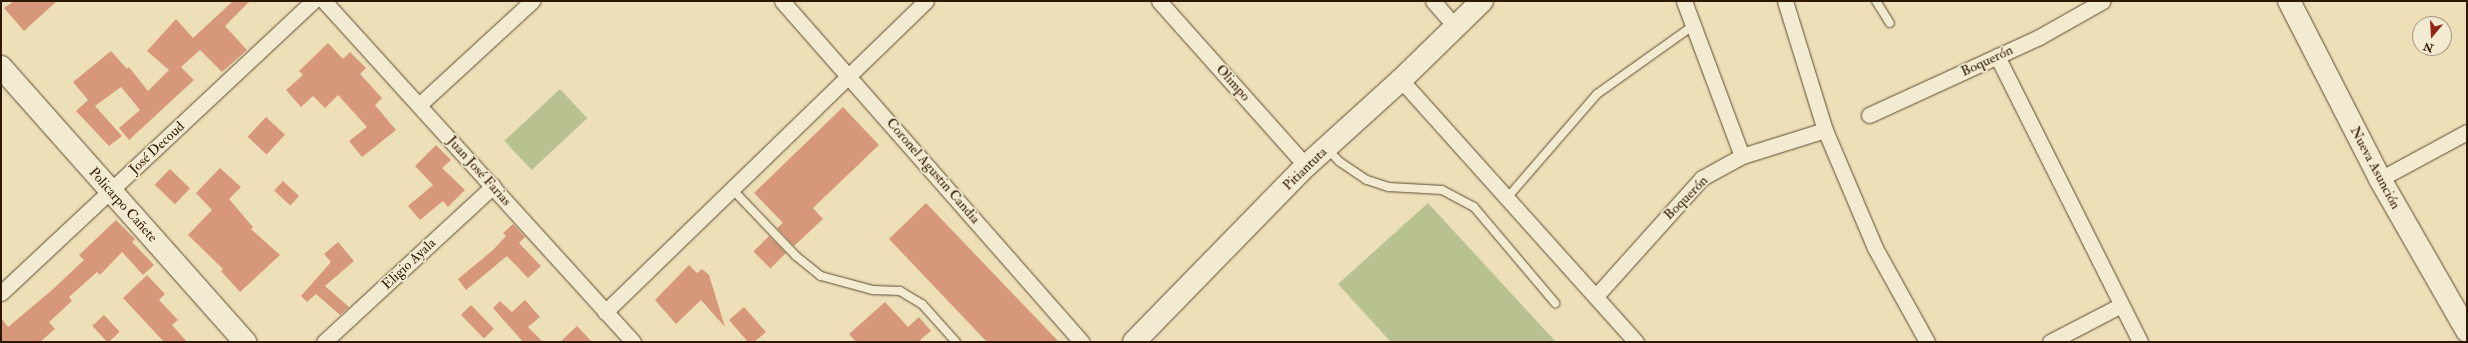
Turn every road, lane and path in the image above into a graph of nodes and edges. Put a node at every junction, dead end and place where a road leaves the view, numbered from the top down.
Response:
1 (313, 1) edge
2 (324, 1) edge
3 (532, 1) edge
4 (782, 1) edge
5 (926, 1) edge
6 (1159, 1) edge
7 (1432, 1) edge
8 (1482, 1) edge
9 (1684, 1) edge
10 (1785, 1) edge
11 (1876, 1) edge
12 (2103, 1) edge
13 (2289, 1) edge
14 (1890, 23) dead end
15 (1694, 26) junction
16 (1456, 27) junction
17 (1998, 56) junction
18 (1, 67) edge
19 (849, 76) junction
20 (1401, 80) junction
21 (420, 105) junction
22 (1869, 115) dead end
23 (1825, 130) junction
24 (2467, 132) edge
25 (1326, 148) junction
26 (1742, 156) junction
27 (1306, 166) junction
28 (2380, 179) junction
29 (493, 186) junction
30 (732, 189) junction
31 (111, 192) junction
32 (1507, 198) junction
33 (1, 294) edge
34 (1596, 296) junction
35 (1555, 303) dead end
36 (2121, 306) junction
37 (605, 312) junction
38 (2467, 331) edge
39 (245, 342) edge
40 (324, 342) edge
41 (633, 342) edge
42 (956, 342) edge
43 (1082, 342) edge
44 (1134, 342) edge
45 (1636, 342) edge
46 (1927, 342) edge
47 (2050, 342) edge
48 (2140, 342) edge

1 - 31 street, José Decoud
2 - 21 street, Juan José Farias
3 - 21 street
4 - 19 street, Coronel Agustin Candia
5 - 19 street
6 - 27 street, Olimpo
7 - 16 street
8 - 16 street, Pitiantuta
9 - 15 street
10 - 23 street
11 - 14 lane
12 - 17 street, Boquerón
13 - 28 street, Nueva Asunción
15 - 26 street
15 - 32 lane
16 - 20 street, Pitiantuta
17 - 22 street, Boquerón
17 - 36 street
18 - 31 street, Policarpo Cañete
19 - 30 street
19 - 43 street, Coronel Agustin Candia
20 - 25 street, Pitiantuta
20 - 32 street
21 - 29 street, Juan José Farias
23 - 26 street, Boquerón
23 - 46 street
24 - 28 street
25 - 27 street, Pitiantuta
25 - 35 lane
26 - 34 street, Boquerón
27 - 44 street, Pitiantuta
28 - 38 street, Nueva Asunción
29 - 37 street, Juan José Farias
29 - 40 street, Eligio Ayala
30 - 37 street
30 - 42 lane
31 - 33 street, José Decoud
31 - 39 street, Policarpo Cañete
32 - 34 street
34 - 45 street
36 - 47 street
36 - 48 street
37 - 41 street, Juan José Farias

